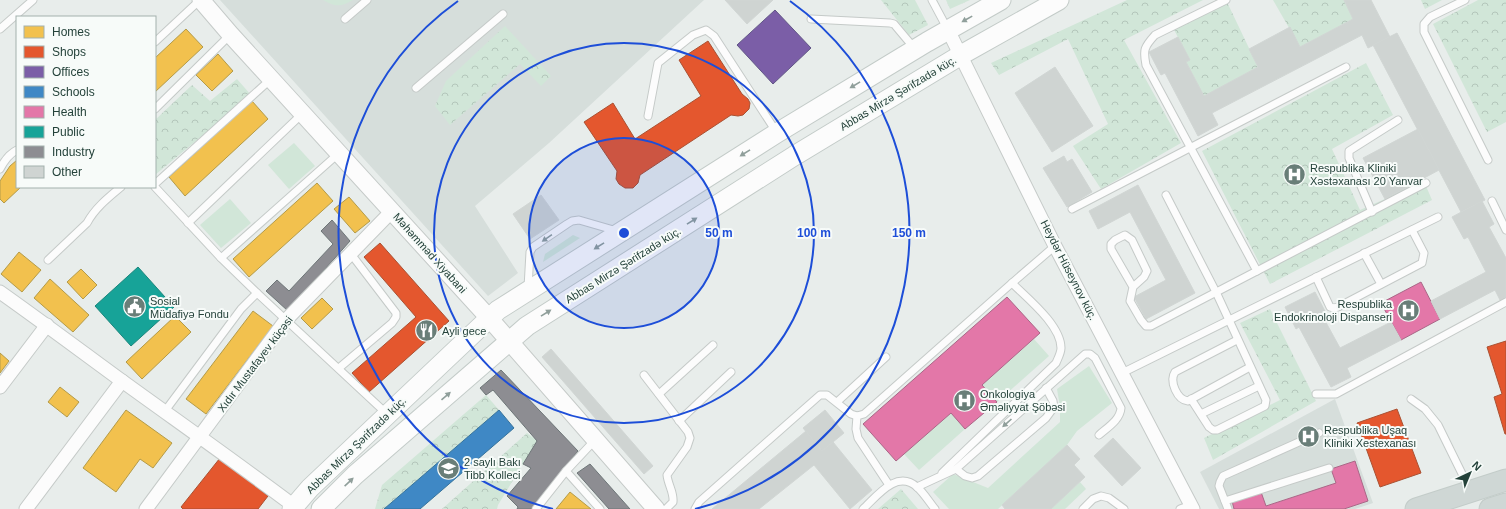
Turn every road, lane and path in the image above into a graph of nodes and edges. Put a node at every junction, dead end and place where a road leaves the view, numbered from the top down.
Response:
1 (33, 0) edge
2 (201, 0) edge
3 (367, 0) edge
4 (932, 0) edge
5 (1001, 0) edge
6 (1059, 0) edge
7 (1226, 0) edge
8 (1465, 0) edge
9 (503, 14) dead end
10 (346, 19) dead end
11 (811, 19) dead end
12 (0, 30) edge
13 (948, 30) junction
14 (231, 35) junction
15 (156, 41) edge
16 (915, 49) junction
17 (961, 55) junction
18 (1346, 67) dead end
19 (271, 79) junction
20 (416, 88) dead end
21 (156, 108) edge
22 (302, 114) junction
23 (648, 116) dead end
24 (1398, 120) dead end
25 (777, 133) junction
26 (1191, 147) junction
27 (16, 150) edge
28 (338, 154) junction
29 (1488, 160) dead end
30 (0, 169) edge
31 (1426, 183) dead end
32 (156, 185) edge
33 (156, 187) edge
34 (121, 188) edge
35 (1166, 195) dead end
36 (1492, 201) dead end
37 (1072, 210) dead end
38 (391, 212) junction
39 (1372, 212) junction
40 (1438, 217) dead end
41 (188, 223) junction
42 (1412, 230) junction
43 (1506, 230) edge
44 (621, 232) junction
45 (1056, 246) junction
46 (351, 254) junction
47 (1364, 254) junction
48 (221, 258) junction
49 (48, 260) dead end
50 (1257, 271) junction
51 (1316, 277) junction
52 (1012, 282) junction
53 (1381, 284) junction
54 (1133, 287) junction
55 (528, 290) junction
56 (0, 292) edge
57 (1216, 292) junction
58 (257, 294) junction
59 (1506, 302) edge
60 (488, 318) junction
61 (285, 321) junction
62 (1229, 321) junction
63 (47, 325) junction
64 (508, 340) junction
65 (1237, 340) junction
66 (713, 345) dead end
67 (886, 357) dead end
68 (1250, 367) junction
69 (339, 368) junction
70 (731, 372) dead end
71 (1122, 373) junction
72 (644, 375) dead end
73 (122, 381) junction
74 (1259, 386) junction
75 (0, 387) edge
76 (1046, 388) junction
77 (659, 394) junction
78 (1316, 394) dead end
79 (1191, 399) junction
80 (1411, 399) dead end
81 (837, 402) junction
82 (166, 411) junction
83 (387, 414) junction
84 (1201, 414) junction
85 (858, 416) junction
86 (680, 421) junction
87 (1319, 433) dead end
88 (1100, 435) dead end
89 (201, 436) junction
90 (595, 440) junction
91 (1329, 468) dead end
92 (956, 469) junction
93 (566, 471) junction
94 (939, 476) junction
95 (1506, 480) edge
96 (889, 485) junction
97 (917, 487) junction
98 (1470, 492) junction
99 (1225, 501) junction
100 (1506, 504) edge
101 (293, 507) edge
102 (1188, 508) edge
103 (26, 509) edge
104 (146, 509) edge
105 (321, 509) edge
106 (536, 509) edge
107 (600, 509) edge
108 (656, 509) edge
109 (666, 509) edge
110 (695, 509) edge
111 (863, 509) edge
112 (935, 509) edge
113 (1083, 509) edge
114 (1124, 509) edge
115 (1228, 509) edge
116 (1416, 509) edge
117 (1490, 509) edge

1 - 12 lane
2 - 14 street, Məhəmməd Xiyabani
2 - 15 lane
3 - 10 lane
4 - 13 lane
5 -> 13 main road, Abbas Mirzə Şərifzadə küç.
6 - 17 main road, Abbas Mirzə Şərifzadə küç.
7 - 26 lane
8 - 29 lane
9 - 20 lane
11 - 16 lane
13 - 16 main road, Abbas Mirzə Şərifzadə küç.
13 - 17 street, Heydər Hüseynov küç.
14 - 19 street, Məhəmməd Xiyabani
14 - 21 lane
16 -> 25 main road, Abbas Mirzə Şərifzadə küç.
17 - 45 street, Heydər Hüseynov küç.
64 -> 17 main road, Abbas Mirzə Şərifzadə küç.
18 - 26 lane
19 - 22 street, Məhəmməd Xiyabani
19 - 32 lane
22 - 28 street, Məhəmməd Xiyabani
22 - 41 lane
23 - 25 lane
24 - 39 lane
25 -> 44 main road, Abbas Mirzə Şərifzadə küç.
26 - 37 lane
26 - 50 lane
27 - 30 lane
28 - 38 street, Məhəmməd Xiyabani
28 - 48 lane
31 - 39 lane
33 - 41 lane
34 - 49 lane
35 - 57 lane
36 - 43 lane
38 - 46 street, Xıdır Mustafayev küçəsi
38 - 60 street, Məhəmməd Xiyabani
39 - 50 lane
40 - 42 lane
41 - 48 lane
42 - 47 lane
42 - 53 lane
44 -> 55 main road, Abbas Mirzə Şərifzadə küç.
44 -> 55 lane
45 - 52 lane
45 - 71 street, Heydər Hüseynov küç.
46 - 61 street, Xıdır Mustafayev küçəsi
46 - 69 lane
47 - 51 lane
47 - 53 lane
48 - 58 lane
50 - 57 lane
51 - 53 lane
51 - 62 lane
52 - 85 lane
52 - 94 lane
54 - 54 lane
54 - 57 lane
55 - 60 main road, Abbas Mirzə Şərifzadə küç.
56 - 63 street
57 - 62 lane
58 - 61 lane
58 - 82 lane
59 - 78 lane
60 - 64 street, Məhəmməd Xiyabani
60 - 83 main road, Abbas Mirzə Şərifzadə küç.
61 - 69 lane
61 - 89 street, Xıdır Mustafayev küçəsi
62 - 65 lane
62 - 71 lane
63 - 73 street
63 - 75 street
64 - 90 street, Məhəmməd Xiyabani
105 -> 64 main road, Abbas Mirzə Şərifzadə küç.
65 - 68 lane
65 - 79 lane
66 - 77 lane
67 - 81 lane
68 - 74 lane
68 - 79 lane
69 - 83 lane
70 - 86 lane
71 - 102 street, Heydər Hüseynov küç.
72 - 77 lane
73 - 82 street
73 - 103 street
74 - 84 lane
74 - 84 lane
76 - 88 lane
76 -> 92 lane
76 - 92 lane
77 - 86 lane
79 - 84 lane
80 - 98 lane
81 - 85 lane
81 - 110 lane
82 - 89 street
83 - 101 main road, Abbas Mirzə Şərifzadə küç.
85 - 96 lane
86 - 109 lane
87 - 99 lane
89 - 101 street
89 - 104 street, Xıdır Mustafayev küçəsi
90 - 93 lane
90 - 108 street, Məhəmməd Xiyabani
91 - 99 lane
92 - 94 lane
93 - 106 lane
93 - 107 lane
94 - 97 lane
95 - 98 main road
96 - 97 lane
96 - 111 lane
97 - 112 lane
98 - 116 main road
99 - 115 lane
100 - 117 main road
113 - 114 lane

